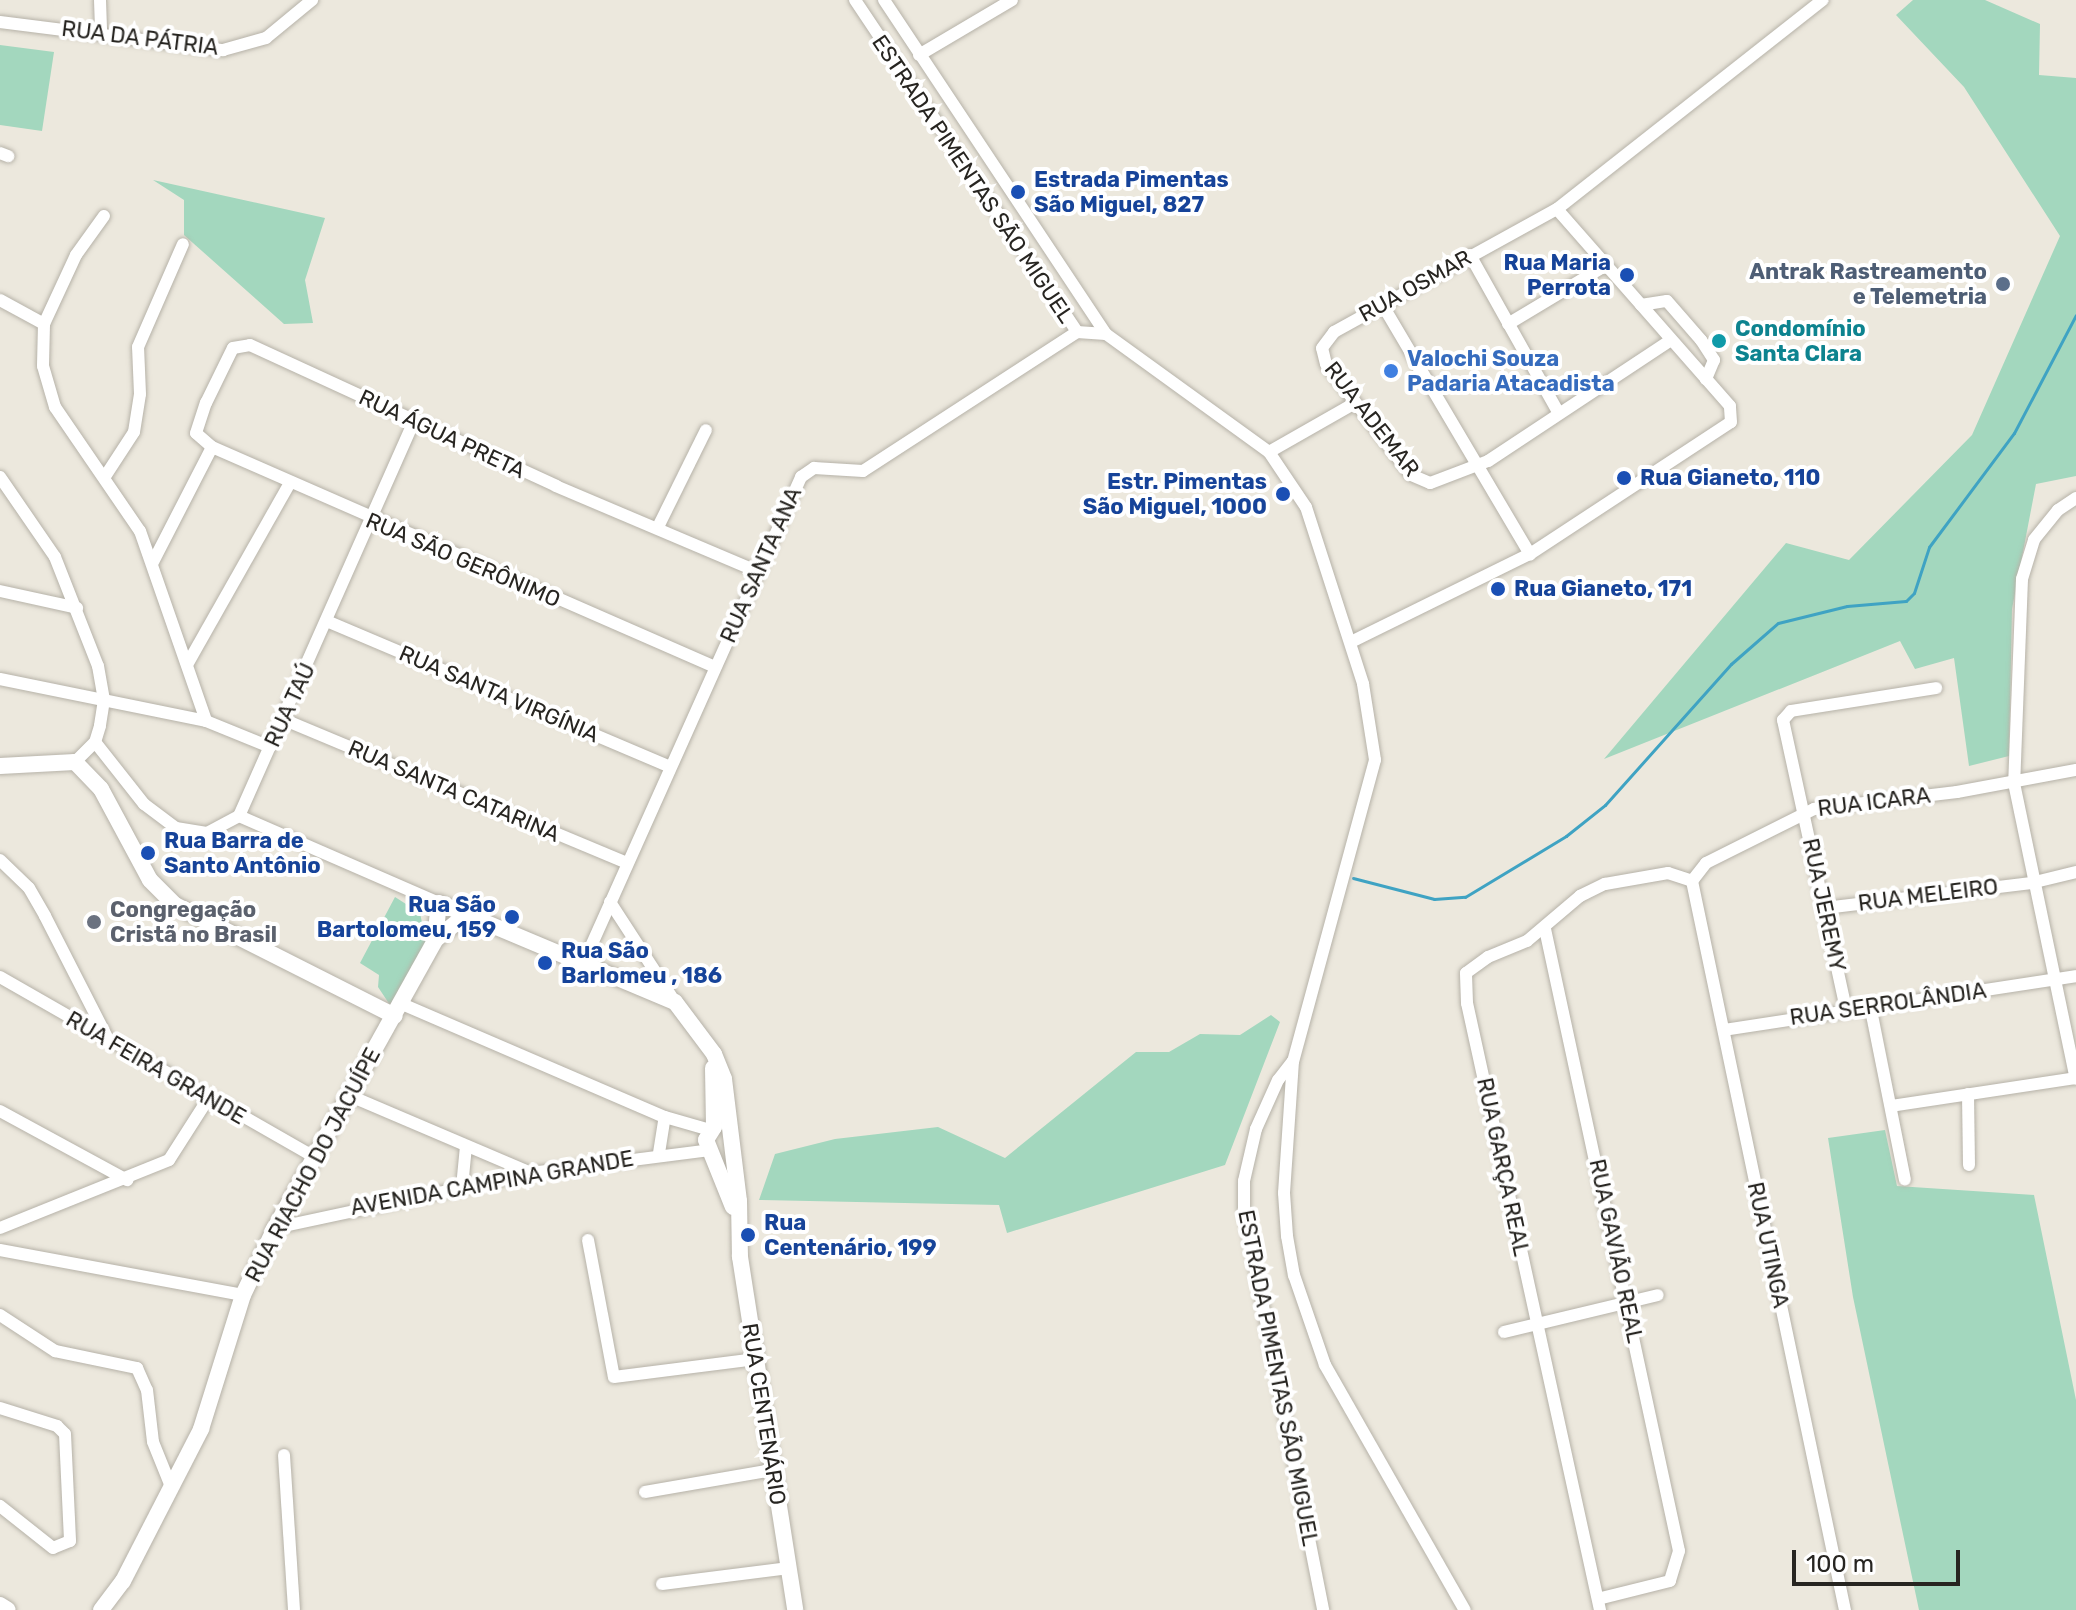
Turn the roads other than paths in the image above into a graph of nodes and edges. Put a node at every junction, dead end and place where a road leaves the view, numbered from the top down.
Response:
1 (100, 0) edge
2 (312, 0) edge
3 (855, 0) edge
4 (884, 0) edge
5 (1012, 0) edge
6 (1823, 0) edge
7 (0, 22) edge
8 (101, 33) junction
9 (919, 55) junction
10 (1557, 209) junction
11 (104, 216) dead end
12 (183, 244) dead end
13 (1470, 255) junction
14 (1606, 265) junction
15 (0, 300) edge
16 (1382, 304) junction
17 (1641, 305) junction
18 (44, 324) junction
19 (1508, 324) junction
20 (1077, 332) junction
21 (1106, 334) junction
22 (1671, 340) junction
23 (1322, 348) joint
24 (1706, 379) junction
25 (1355, 403) junction
26 (1558, 412) junction
27 (414, 422) junction
28 (706, 430) dead end
29 (212, 447) junction
30 (1269, 452) junction
31 (1475, 468) junction
32 (106, 475) junction
33 (0, 477) edge
34 (290, 483) junction
35 (2076, 498) edge
36 (370, 520) junction
37 (658, 527) junction
38 (1530, 554) junction
39 (153, 562) junction
40 (759, 572) junction
41 (0, 591) edge
42 (77, 608) junction
43 (329, 622) junction
44 (1351, 642) junction
45 (188, 663) junction
46 (715, 667) junction
47 (0, 679) edge
48 (1936, 688) dead end
49 (104, 700) junction
50 (285, 720) junction
51 (206, 721) junction
52 (95, 742) junction
53 (270, 747) junction
54 (75, 762) junction
55 (0, 766) edge
56 (669, 766) junction
57 (2076, 770) edge
58 (2014, 783) junction
59 (1804, 812) junction
60 (239, 816) junction
61 (0, 860) edge
62 (624, 862) junction
63 (2076, 872) edge
64 (1692, 881) junction
65 (2031, 883) junction
66 (610, 902) junction
67 (439, 903) junction
68 (1825, 908) junction
69 (466, 915) junction
70 (1545, 929) junction
71 (435, 940) junction
72 (583, 964) junction
73 (2076, 976) edge
74 (0, 977) edge
75 (2054, 981) junction
76 (675, 1002) junction
77 (1870, 1005) junction
78 (1846, 1009) junction
79 (398, 1010) junction
80 (1724, 1030) junction
81 (110, 1043) junction
82 (714, 1054) junction
83 (1293, 1061) junction
84 (2076, 1078) edge
85 (1968, 1094) junction
86 (348, 1095) junction
87 (208, 1099) junction
88 (1891, 1106) junction
89 (0, 1111) edge
90 (665, 1117) junction
91 (712, 1129) junction
92 (732, 1139) junction
93 (466, 1146) junction
94 (712, 1151) junction
95 (659, 1153) junction
96 (314, 1157) junction
97 (1969, 1165) dead end
98 (531, 1173) junction
99 (127, 1180) junction
100 (1905, 1180) dead end
101 (462, 1187) junction
102 (738, 1218) junction
103 (0, 1228) edge
104 (275, 1228) junction
105 (588, 1240) dead end
106 (0, 1250) edge
107 (243, 1295) junction
108 (1658, 1295) dead end
109 (1628, 1304) junction
110 (0, 1315) edge
111 (1537, 1323) junction
112 (1504, 1332) dead end
113 (756, 1359) junction
114 (0, 1408) edge
115 (284, 1455) dead end
116 (772, 1470) junction
117 (170, 1484) junction
118 (645, 1492) dead end
119 (0, 1506) edge
120 (789, 1568) junction
121 (662, 1584) dead end
122 (1599, 1604) edge
123 (0, 1605) edge
124 (8, 1610) edge
125 (101, 1610) edge
126 (294, 1610) edge
127 (795, 1610) edge
128 (1323, 1610) edge
129 (1465, 1610) edge
130 (1845, 1610) edge

1 - 8 street
2 - 8 street, RUA DA PÁTRIA
3 - 20 street, ESTRADA PIMENTAS SÃO MIGUEL
4 - 9 street, ESTRADA PIMENTAS SÃO MIGUEL
5 - 9 street
6 - 10 street, RUA OSMAR
7 - 8 street, RUA DA PÁTRIA
9 - 21 street, ESTRADA PIMENTAS SÃO MIGUEL
10 - 13 street, RUA OSMAR
10 - 14 street
11 - 18 street
12 - 32 street
13 - 16 street, RUA OSMAR
13 - 19 street
14 - 17 street
14 - 19 street
15 - 18 street
16 - 23 street, RUA OSMAR
16 - 31 street
17 - 22 street
17 - 24 street
18 - 32 street
19 - 26 street
20 - 21 street, ESTRADA PIMENTAS SÃO MIGUEL
20 - 40 street, RUA SANTA ANA
21 - 30 street, ESTRADA PIMENTAS SÃO MIGUEL
22 - 24 street
22 - 26 street, RUA ADEMAR
23 - 25 street, RUA ADEMAR
24 - 38 street
25 - 30 street
25 - 31 street, RUA ADEMAR
26 - 31 street, RUA ADEMAR
27 - 29 street, RUA ÁGUA PRETA
27 - 36 street, RUA TAÚ
27 - 37 street, RUA ÁGUA PRETA
28 - 37 street
29 - 34 street, RUA SÃO GERÔNIMO
29 - 39 street
30 - 44 street, ESTRADA PIMENTAS SÃO MIGUEL
31 - 38 street
32 - 39 street
33 - 42 street
34 - 36 street, RUA SÃO GERÔNIMO
34 - 45 street
35 - 58 street
36 - 43 street, RUA TAÚ
36 - 46 street, RUA SÃO GERÔNIMO
37 - 40 street, RUA ÁGUA PRETA
38 - 44 street
39 - 45 street
40 - 46 street, RUA SANTA ANA
41 - 42 street
42 - 49 street
43 - 50 street, RUA TAÚ
43 - 56 street, RUA SANTA VIRGÍNIA
44 - 83 street, ESTRADA PIMENTAS SÃO MIGUEL
45 - 51 street
46 - 56 street, RUA SANTA ANA
47 - 49 street
48 - 59 street, RUA JEREMY
49 - 51 street
49 - 52 street
50 - 53 street, RUA TAÚ
50 - 62 street, RUA SANTA CATARINA
51 - 53 street
52 - 54 street
52 - 60 street
53 - 60 street, RUA TAÚ
54 - 55 street
54 - 79 street
56 - 62 street, RUA SANTA ANA
57 - 58 street, RUA ICARA
58 - 59 street, RUA ICARA
58 - 65 street
59 - 64 street, RUA ICARA
59 - 68 street, RUA JEREMY
60 - 67 street
61 - 81 street
62 - 66 street, RUA SANTA ANA
63 - 65 street, RUA MELEIRO
64 - 70 street, RUA GARÇA REAL
64 - 80 street, RUA UTINGA
65 - 68 street, RUA MELEIRO
65 - 75 street
66 - 72 street, RUA SANTA ANA
66 - 76 street, RUA CENTENÁRIO
67 - 69 street
67 - 71 street, RUA RIACHO DO JACUÍPE
68 - 78 street, RUA JEREMY
69 - 71 street, RUA RIACHO DO JACUÍPE
69 - 72 street
70 - 109 street, RUA GAVIÃO REAL
70 - 111 street, RUA GARÇA REAL
71 - 79 street, RUA RIACHO DO JACUÍPE
72 - 76 street
73 - 75 street, RUA SERROLÂNDIA
74 - 81 street, RUA FEIRA GRANDE
75 - 77 street, RUA SERROLÂNDIA
75 - 84 street
76 - 82 street, RUA CENTENÁRIO
77 - 78 street, RUA SERROLÂNDIA
77 - 88 street
78 - 80 street, RUA SERROLÂNDIA
79 - 86 street, RUA RIACHO DO JACUÍPE
79 - 90 street
80 - 130 street, RUA UTINGA
81 - 87 street, RUA FEIRA GRANDE
82 - 91 street, RUA CENTENÁRIO
82 - 92 street, RUA CENTENÁRIO
83 - 128 street, ESTRADA PIMENTAS SÃO MIGUEL
83 - 129 street
84 - 85 street
85 - 88 street
85 - 97 street
86 - 93 street
86 - 96 street, RUA RIACHO DO JACUÍPE
87 - 96 street, RUA FEIRA GRANDE
87 - 99 street
88 - 100 street
89 - 99 street
90 - 91 street
90 - 95 street
91 - 92 street
91 - 94 street, RUA CENTENÁRIO
92 - 94 street
92 - 102 street, RUA CENTENÁRIO
93 - 98 street
93 - 101 street
94 - 95 street, AVENIDA CAMPINA GRANDE
94 - 102 street, RUA CENTENÁRIO
95 - 98 street, AVENIDA CAMPINA GRANDE
96 - 104 street, RUA RIACHO DO JACUÍPE
98 - 101 street, AVENIDA CAMPINA GRANDE
99 - 103 street
101 - 104 street, AVENIDA CAMPINA GRANDE
102 - 113 street, RUA CENTENÁRIO
104 - 107 street, RUA RIACHO DO JACUÍPE
105 - 113 street
106 - 107 street
107 - 117 street, RUA RIACHO DO JACUÍPE
108 - 109 street
109 - 111 street
109 - 122 street, RUA GAVIÃO REAL
110 - 117 street
111 - 112 street
111 - 122 street, RUA GARÇA REAL
113 - 116 street, RUA CENTENÁRIO
114 - 119 street
115 - 126 street
116 - 118 street
116 - 120 street, RUA CENTENÁRIO
117 - 125 street, RUA RIACHO DO JACUÍPE
120 - 121 street
120 - 127 street, RUA CENTENÁRIO
123 - 124 street

